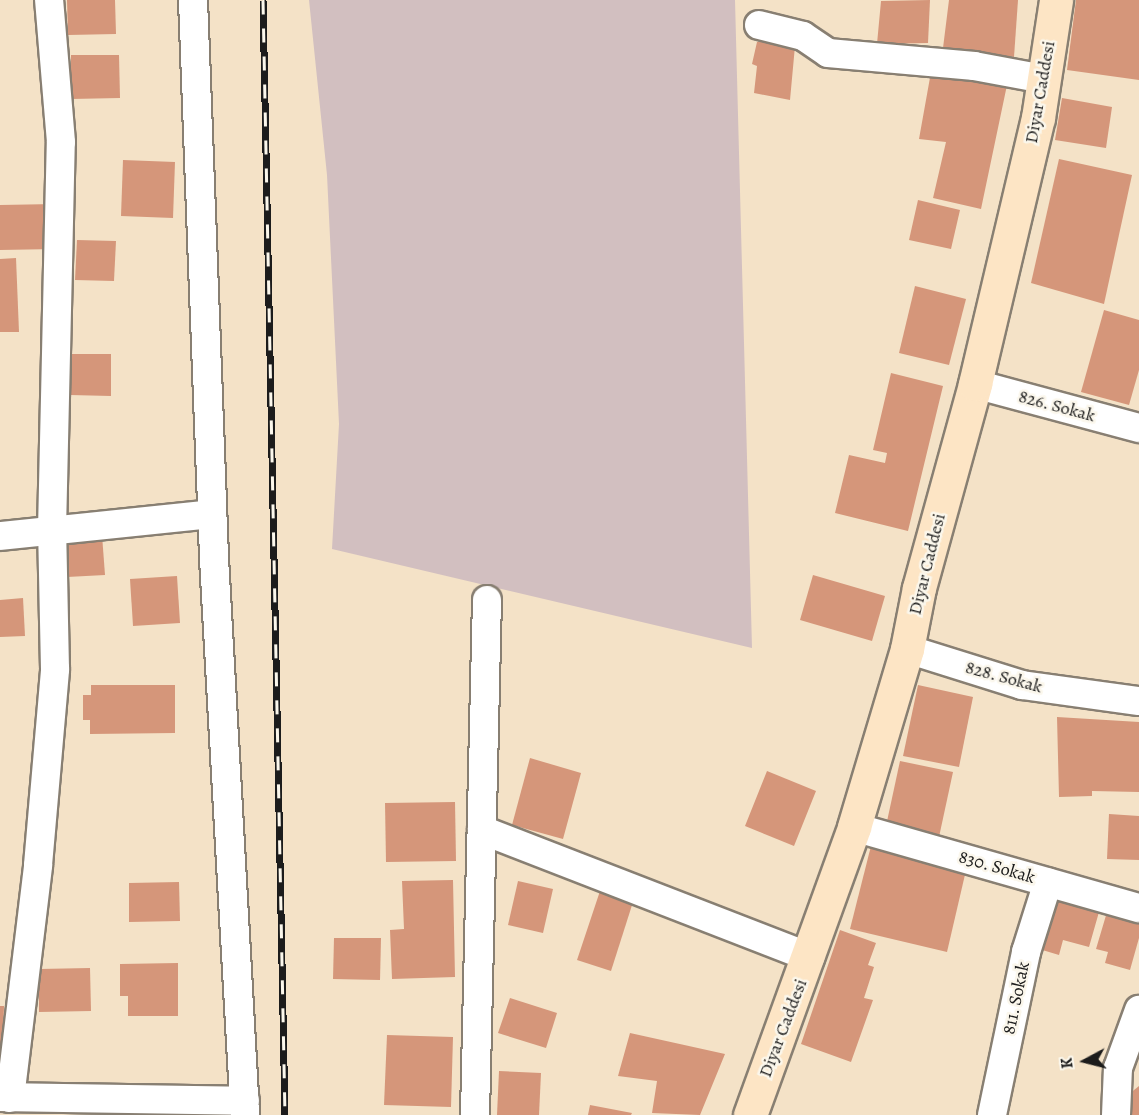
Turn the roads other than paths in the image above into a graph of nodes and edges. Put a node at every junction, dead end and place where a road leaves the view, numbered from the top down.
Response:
1 (49, 0) edge
2 (193, 0) edge
3 (1056, 0) edge
4 (759, 25) dead end
5 (1044, 79) junction
6 (975, 384) junction
7 (1139, 428) edge
8 (212, 514) junction
9 (52, 530) junction
10 (0, 536) edge
11 (487, 600) dead end
12 (907, 649) junction
13 (1139, 701) edge
14 (854, 827) junction
15 (482, 830) junction
16 (1048, 882) junction
17 (1139, 908) edge
18 (810, 957) junction
19 (1139, 1010) edge
20 (5, 1097) edge
21 (64, 1107) edge
22 (245, 1108) edge
23 (475, 1115) edge
24 (750, 1115) edge
25 (992, 1115) edge
26 (1116, 1115) edge

1 - 9 street
2 - 8 street
3 - 5 street, Diyar Caddesi
4 - 5 street
5 - 6 street, Diyar Caddesi
6 - 7 street, 826. Sokak
6 - 12 street, Diyar Caddesi
8 - 9 street
8 - 22 street
9 - 10 street
9 - 20 street
11 - 15 street
12 - 13 street, 828. Sokak
12 - 14 street, Diyar Caddesi
14 - 16 street, 830. Sokak
14 - 18 street, Diyar Caddesi
15 - 18 street
15 - 23 street
16 - 17 street, 830. Sokak
16 - 25 street, 811. Sokak
18 - 24 street, Diyar Caddesi
19 - 26 street
20 - 21 street
21 - 22 street

